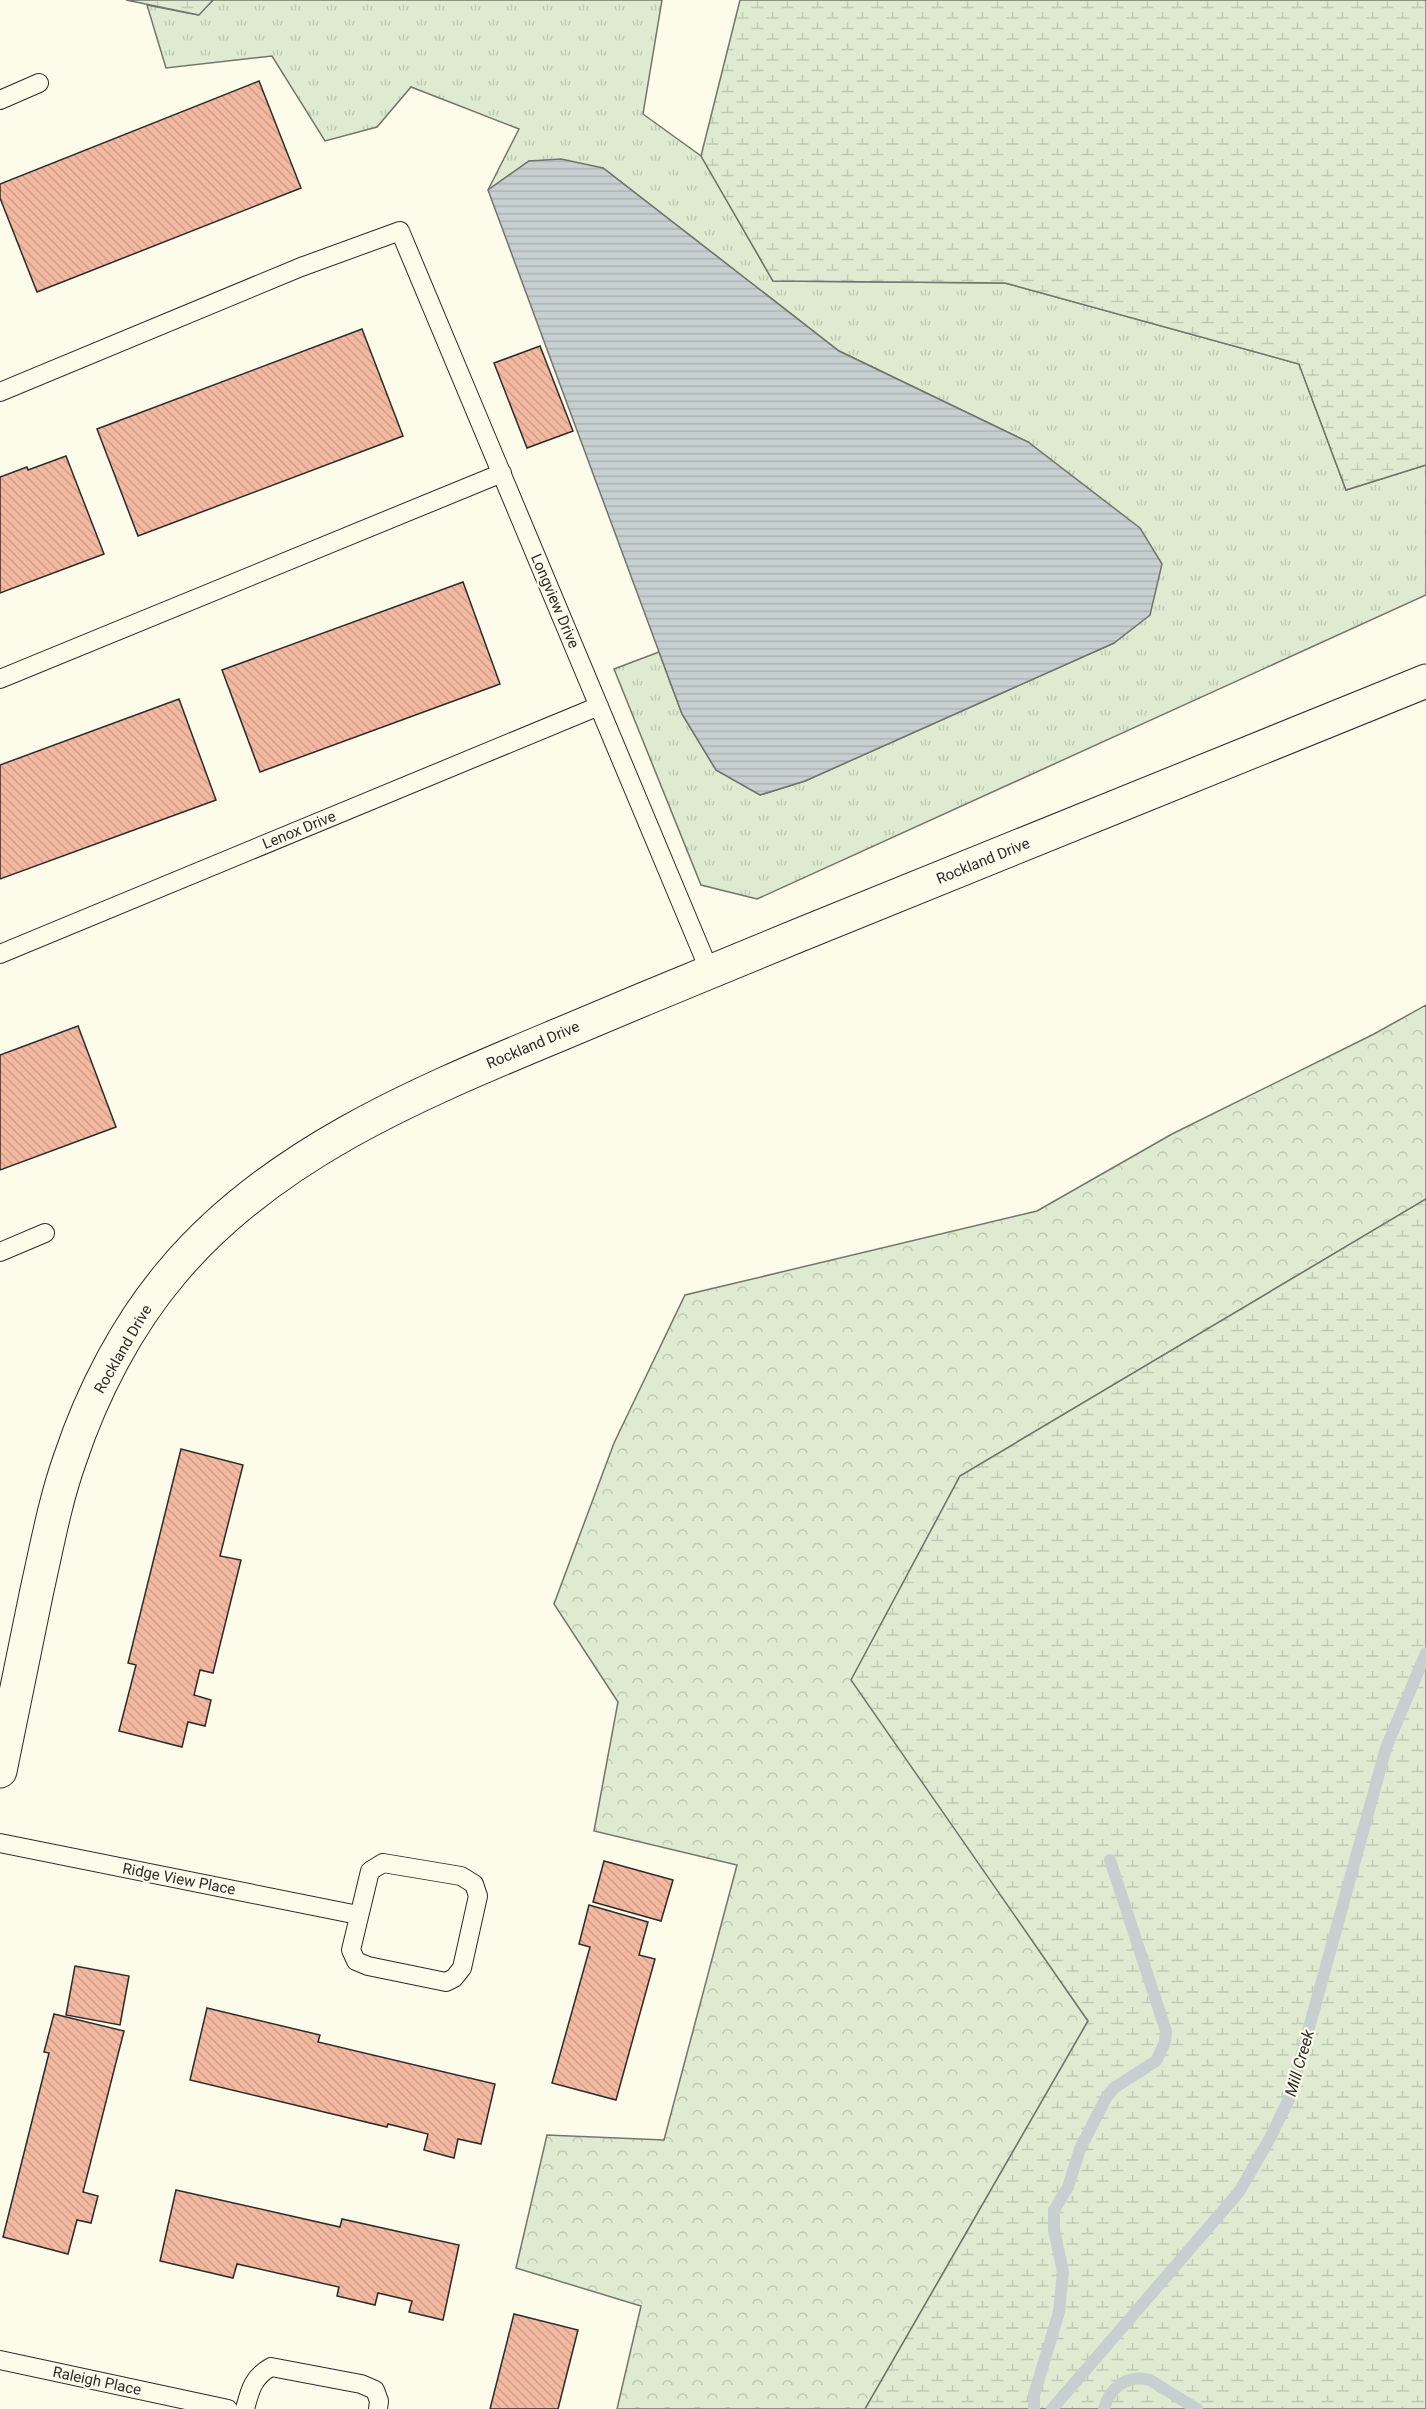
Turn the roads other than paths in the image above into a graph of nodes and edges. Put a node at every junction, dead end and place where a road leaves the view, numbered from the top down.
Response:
1 (39, 83) dead end
2 (0, 99) edge
3 (0, 392) edge
4 (502, 473) junction
5 (0, 679) edge
6 (1426, 681) edge
7 (599, 706) junction
8 (0, 954) edge
9 (710, 972) junction
10 (45, 1233) dead end
11 (0, 1252) edge
12 (0, 1770) edge
13 (0, 1843) edge
14 (358, 1915) junction
15 (0, 2360) edge
16 (228, 2409) edge
17 (245, 2409) edge
18 (378, 2409) edge

1 - 2 lane
3 - 4 lane, Longview Drive
4 - 5 lane
4 - 7 lane, Longview Drive
6 - 9 street, Rockland Drive
7 - 8 lane, Lenox Drive
7 - 9 lane, Longview Drive
9 - 12 street, Rockland Drive
10 - 11 lane
13 - 14 lane, Ridge View Place
14 - 14 lane
15 - 16 lane, Raleigh Place
17 - 18 lane

